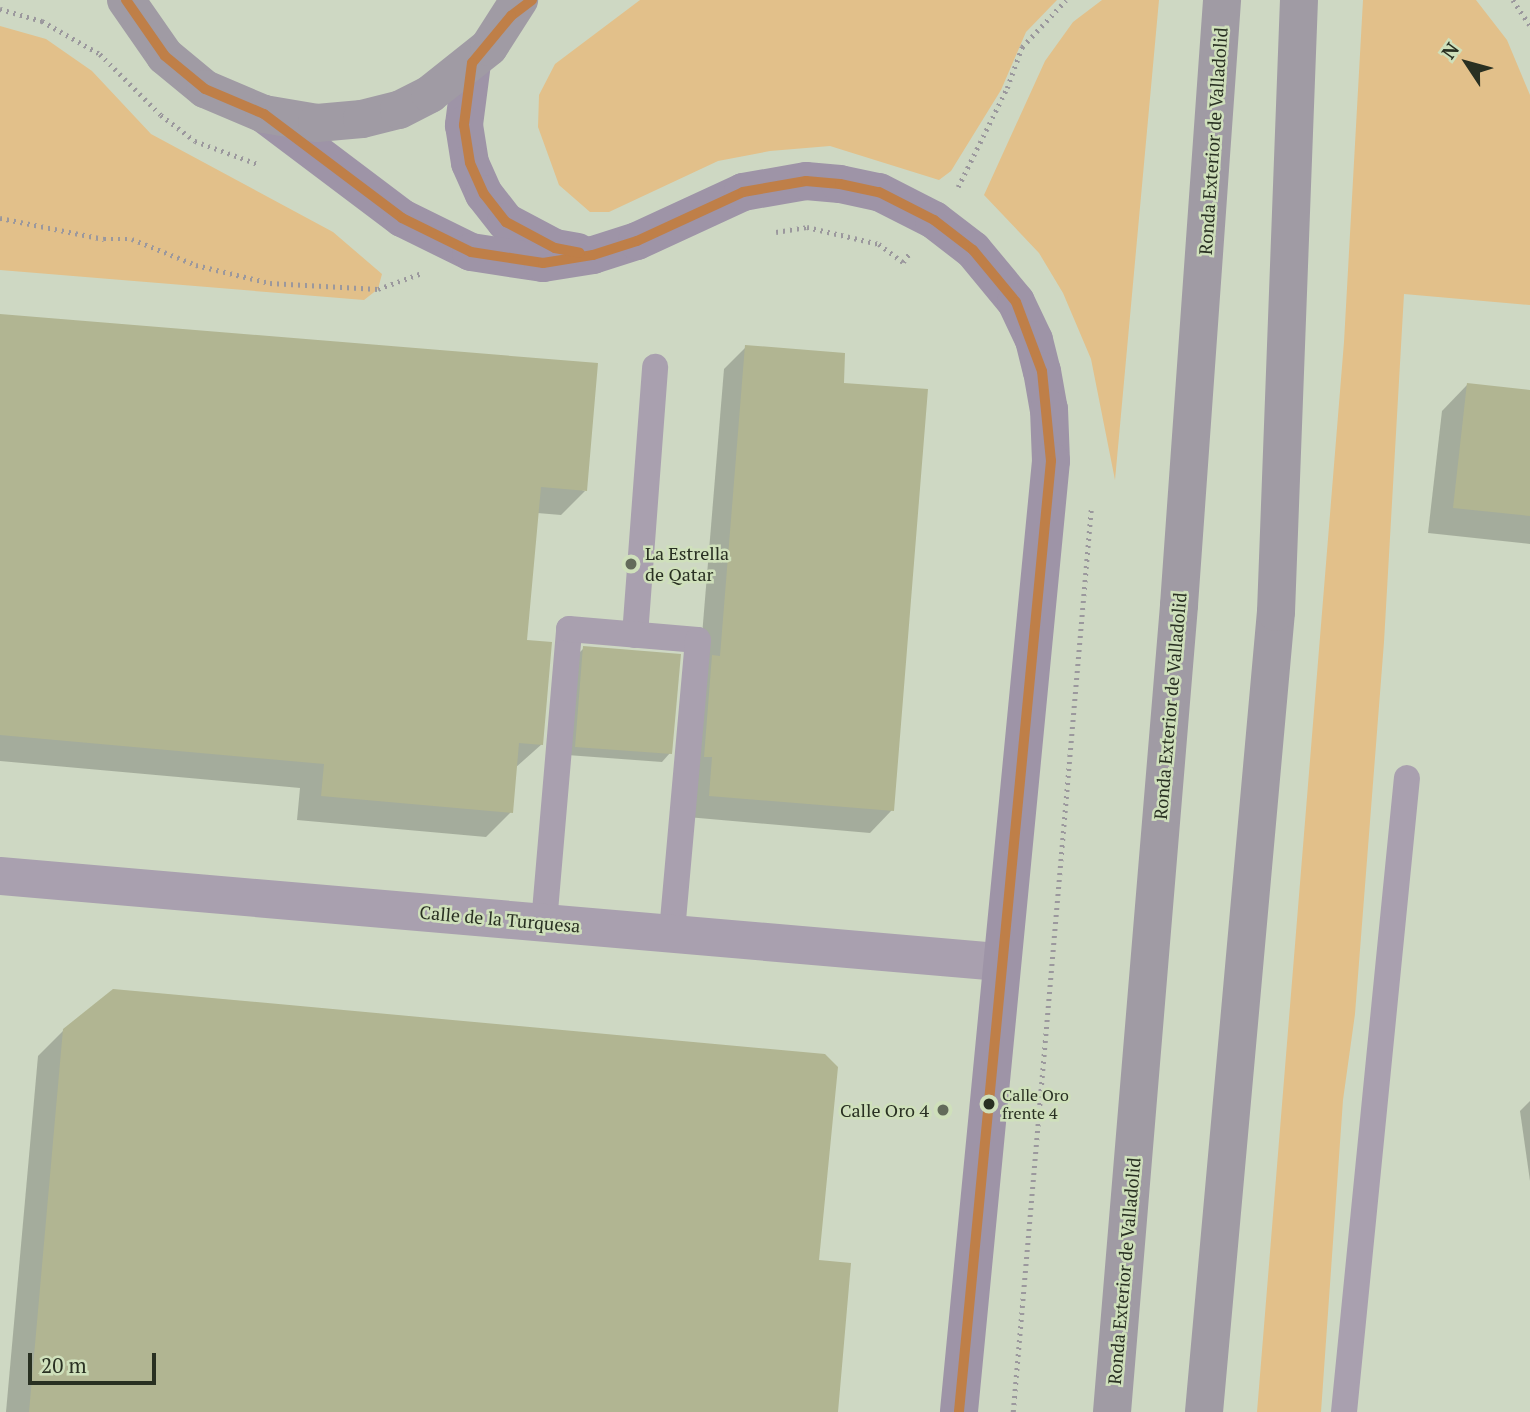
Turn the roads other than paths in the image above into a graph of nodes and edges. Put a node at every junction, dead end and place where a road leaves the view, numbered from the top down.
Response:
1 (1222, 0) edge
2 (1299, 0) edge
3 (121, 4) edge
4 (521, 5) edge
5 (472, 63) junction
6 (264, 114) junction
7 (593, 255) junction
8 (655, 367) dead end
9 (635, 635) junction
10 (1407, 778) dead end
11 (0, 877) edge
12 (544, 923) junction
13 (672, 934) junction
14 (1000, 962) junction
15 (959, 1412) edge
16 (1112, 1412) edge
17 (1204, 1412) edge
18 (1344, 1412) edge

1 - 16 highway, Ronda Exterior de Valladolid
2 - 17 highway
3 - 6 highway
4 - 5 highway
5 - 6 highway
5 - 7 street
6 - 7 street
7 - 14 street
8 - 9 lane
9 - 12 lane
9 - 13 lane
10 - 18 lane
11 - 12 street, Calle de la Turquesa
12 - 13 street, Calle de la Turquesa
13 - 14 street, Calle de la Turquesa
14 - 15 street

